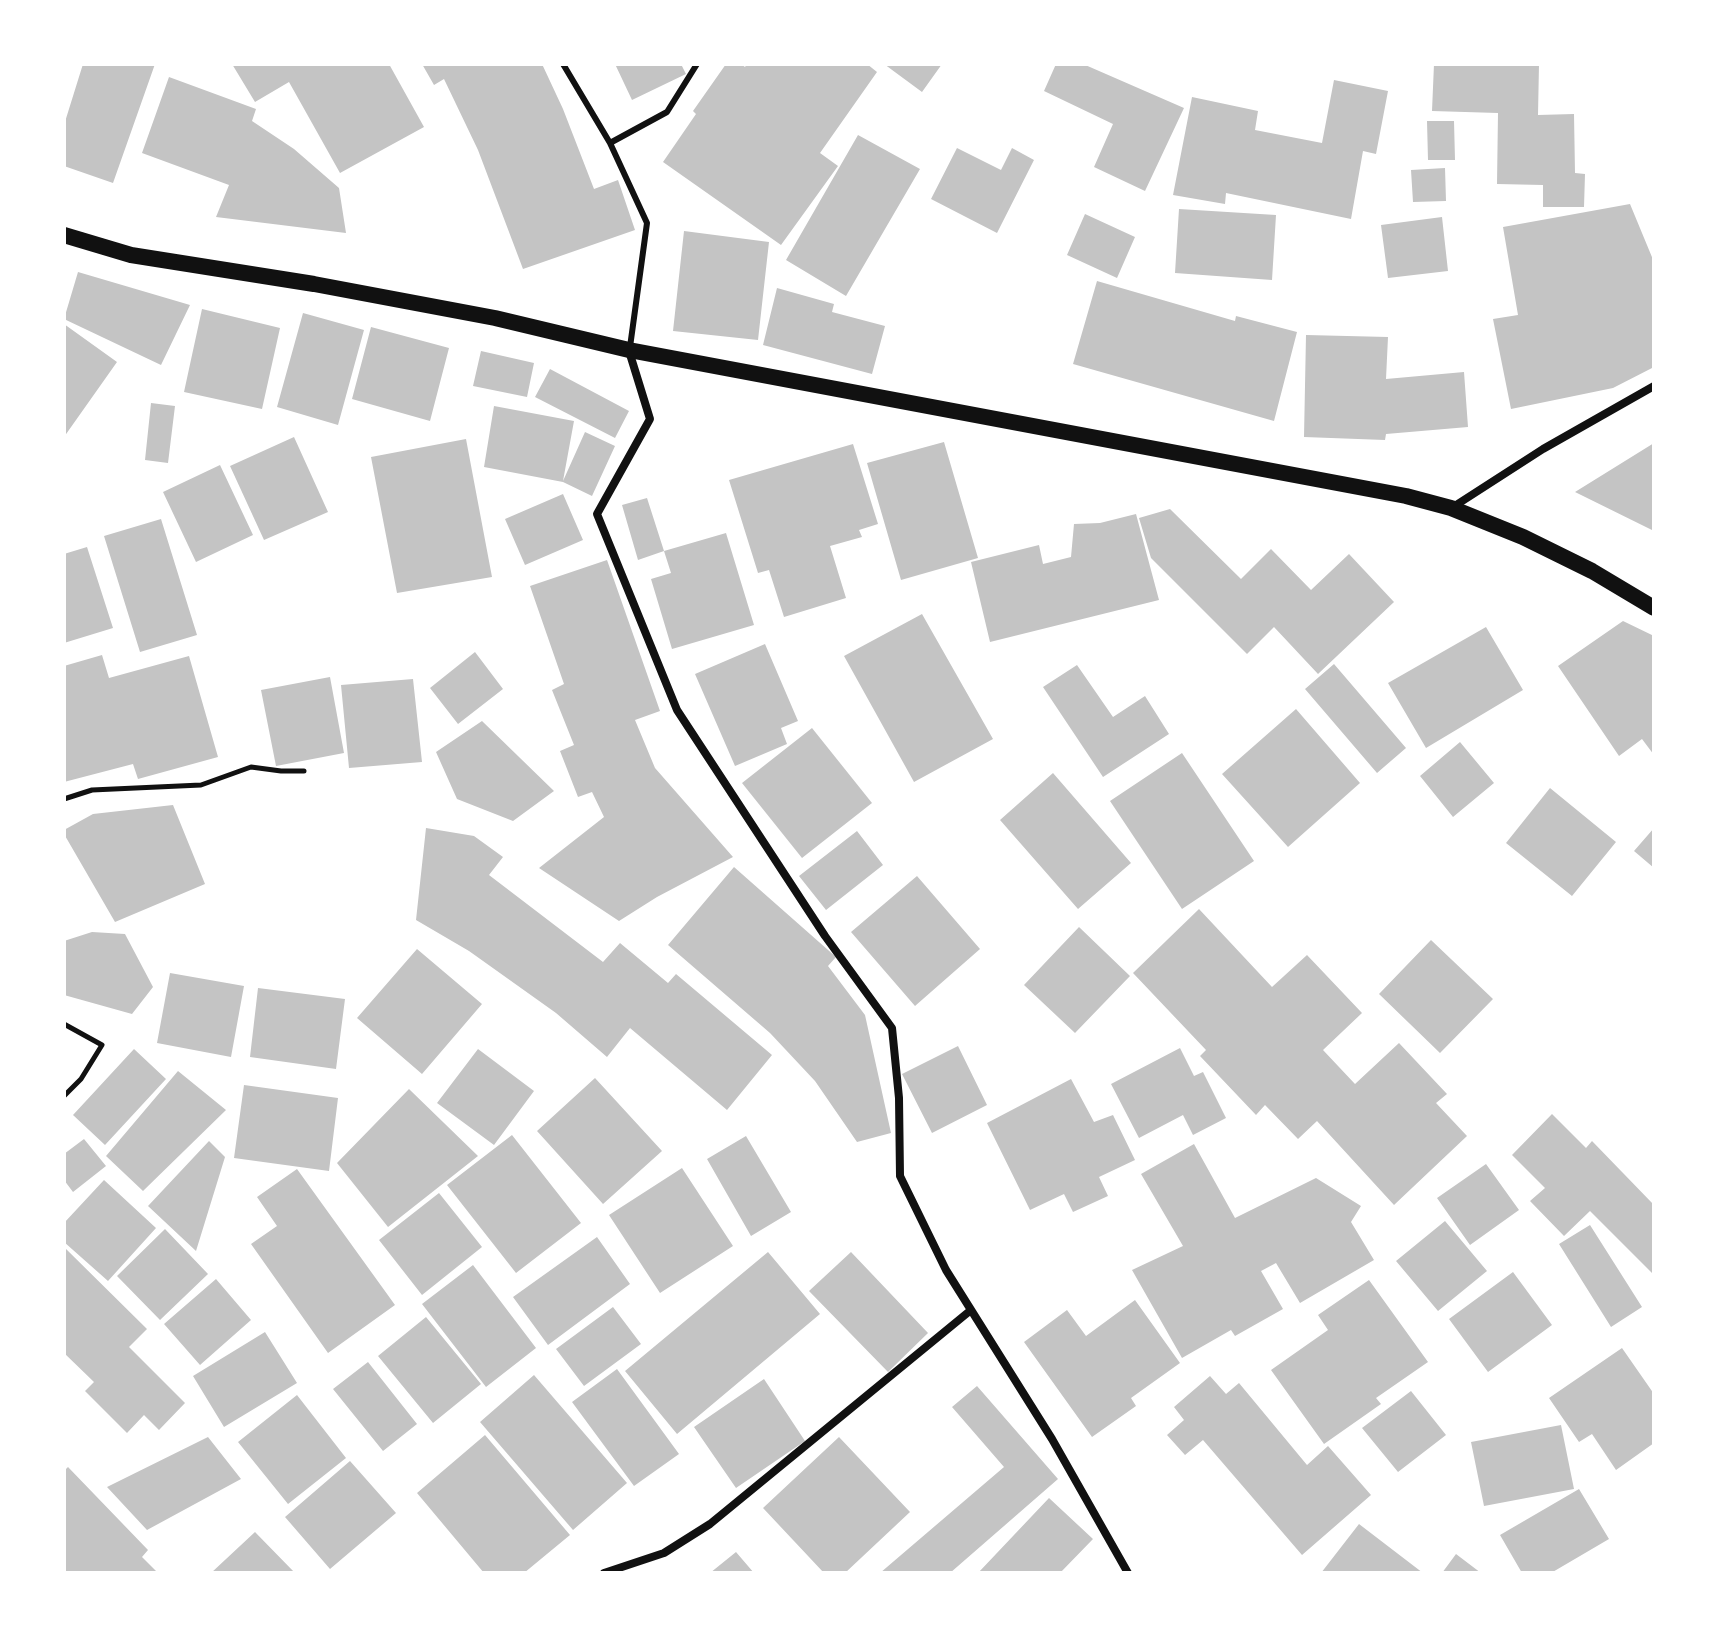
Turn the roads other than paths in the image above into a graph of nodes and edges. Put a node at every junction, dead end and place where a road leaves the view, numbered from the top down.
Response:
1 (563, 64) edge
2 (697, 64) edge
3 (610, 143) junction
4 (64, 235) edge
5 (629, 350) junction
6 (1654, 386) edge
7 (1451, 508) junction
8 (1654, 608) edge
9 (971, 1310) junction
10 (604, 1573) edge
11 (1128, 1573) edge

1 - 3 lane
2 - 3 lane
3 - 5 lane
4 - 5 main road
5 - 7 main road
5 - 9 street
6 - 7 street
7 - 8 main road
9 - 10 street
9 - 11 street

